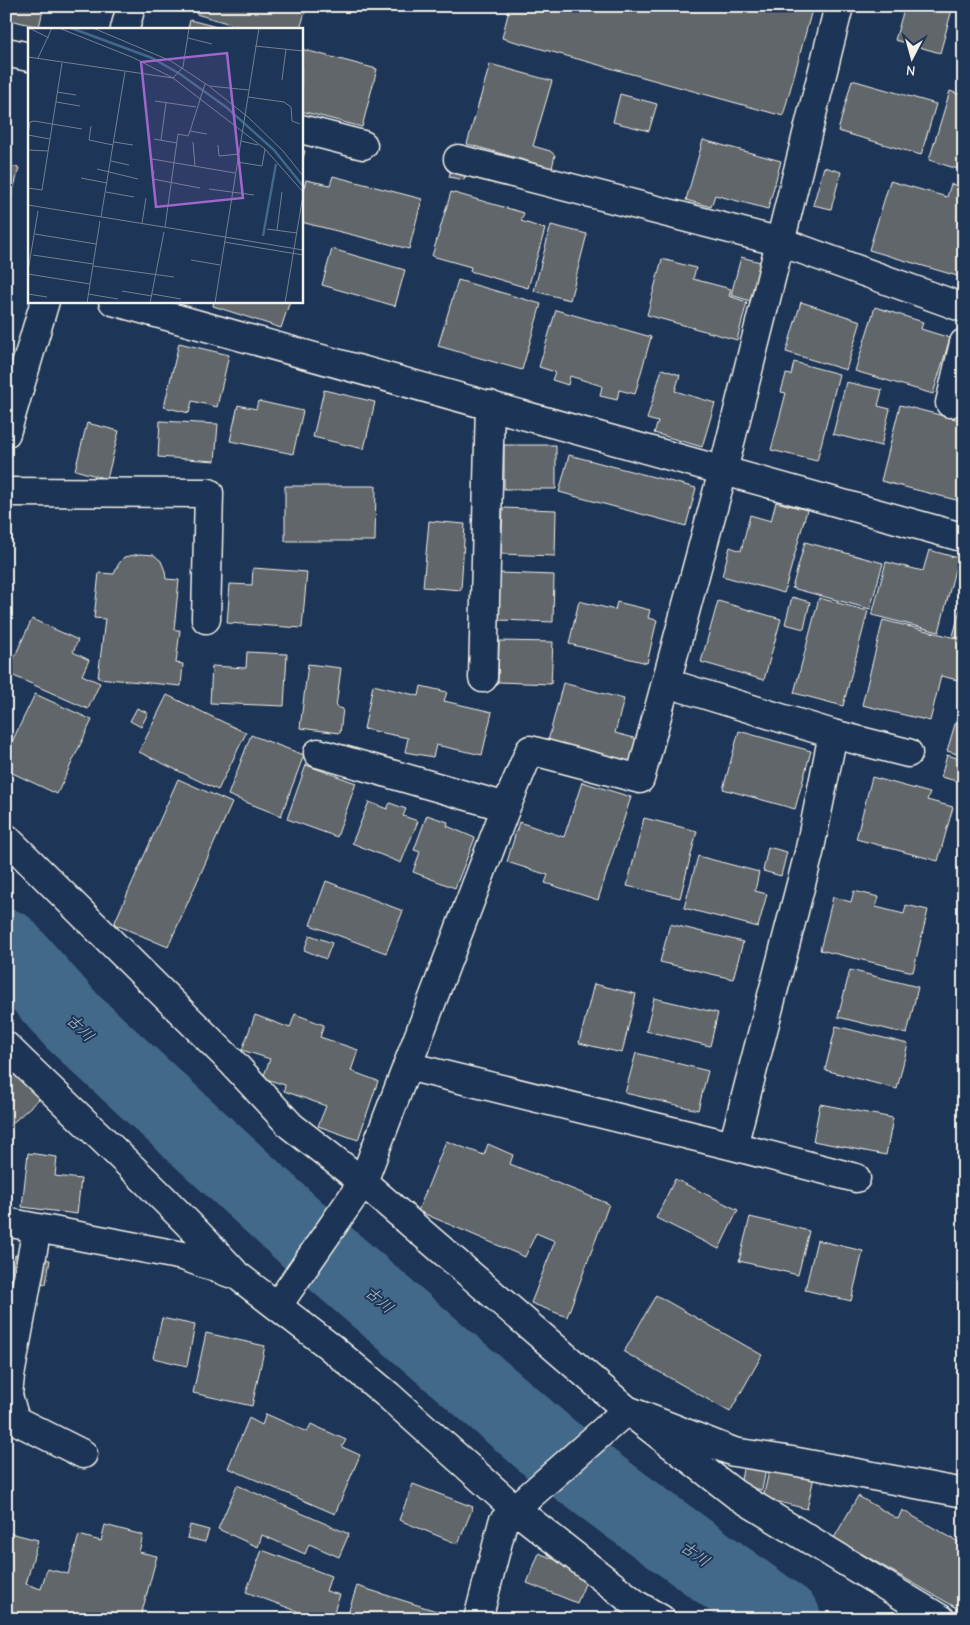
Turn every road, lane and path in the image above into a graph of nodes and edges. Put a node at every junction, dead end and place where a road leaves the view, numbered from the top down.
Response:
1 (131, 6) edge
2 (839, 6) edge
3 (125, 28) edge
4 (6, 52) edge
5 (28, 57) edge
6 (302, 128) edge
7 (364, 145) dead end
8 (458, 159) dead end
9 (781, 242) junction
10 (45, 302) edge
11 (118, 302) edge
12 (964, 308) edge
13 (964, 344) edge
14 (11, 401) edge
15 (950, 403) dead end
16 (490, 405) junction
17 (6, 433) edge
18 (723, 471) junction
19 (6, 492) edge
20 (958, 536) dead end
21 (206, 619) dead end
22 (483, 678) dead end
23 (667, 684) junction
24 (833, 734) junction
25 (318, 753) dead end
26 (908, 753) dead end
27 (506, 807) junction
28 (6, 838) edge
29 (6, 1046) edge
30 (407, 1066) junction
31 (733, 1146) junction
32 (856, 1178) dead end
33 (363, 1182) junction
34 (6, 1222) edge
35 (37, 1228) junction
36 (238, 1276) junction
37 (278, 1305) junction
38 (627, 1410) junction
39 (11, 1419) edge
40 (83, 1454) dead end
41 (964, 1493) edge
42 (515, 1509) junction
43 (478, 1619) edge
44 (662, 1619) edge
45 (941, 1619) edge

1 - 3 main road
2 - 9 main road
4 - 5 main road
6 - 7 main road
8 - 9 main road
9 - 12 main road
9 - 18 main road
10 - 14 main road
11 - 16 main road
13 - 15 main road
14 - 17 main road
16 - 18 main road
16 - 22 main road
18 - 20 main road
18 - 23 main road
19 - 21 main road
23 - 24 main road
23 - 27 main road
24 - 26 main road
24 - 31 main road
25 - 27 main road
27 - 30 main road
28 - 33 main road
29 - 36 main road
30 - 31 main road
30 - 33 main road
31 - 32 main road
33 - 37 main road
33 - 38 main road
34 - 35 main road
35 - 36 main road
35 - 39 main road
36 - 37 main road
37 - 42 main road
38 - 41 main road
38 - 42 main road
38 - 45 main road
39 - 40 main road
42 - 43 main road
42 - 44 main road

